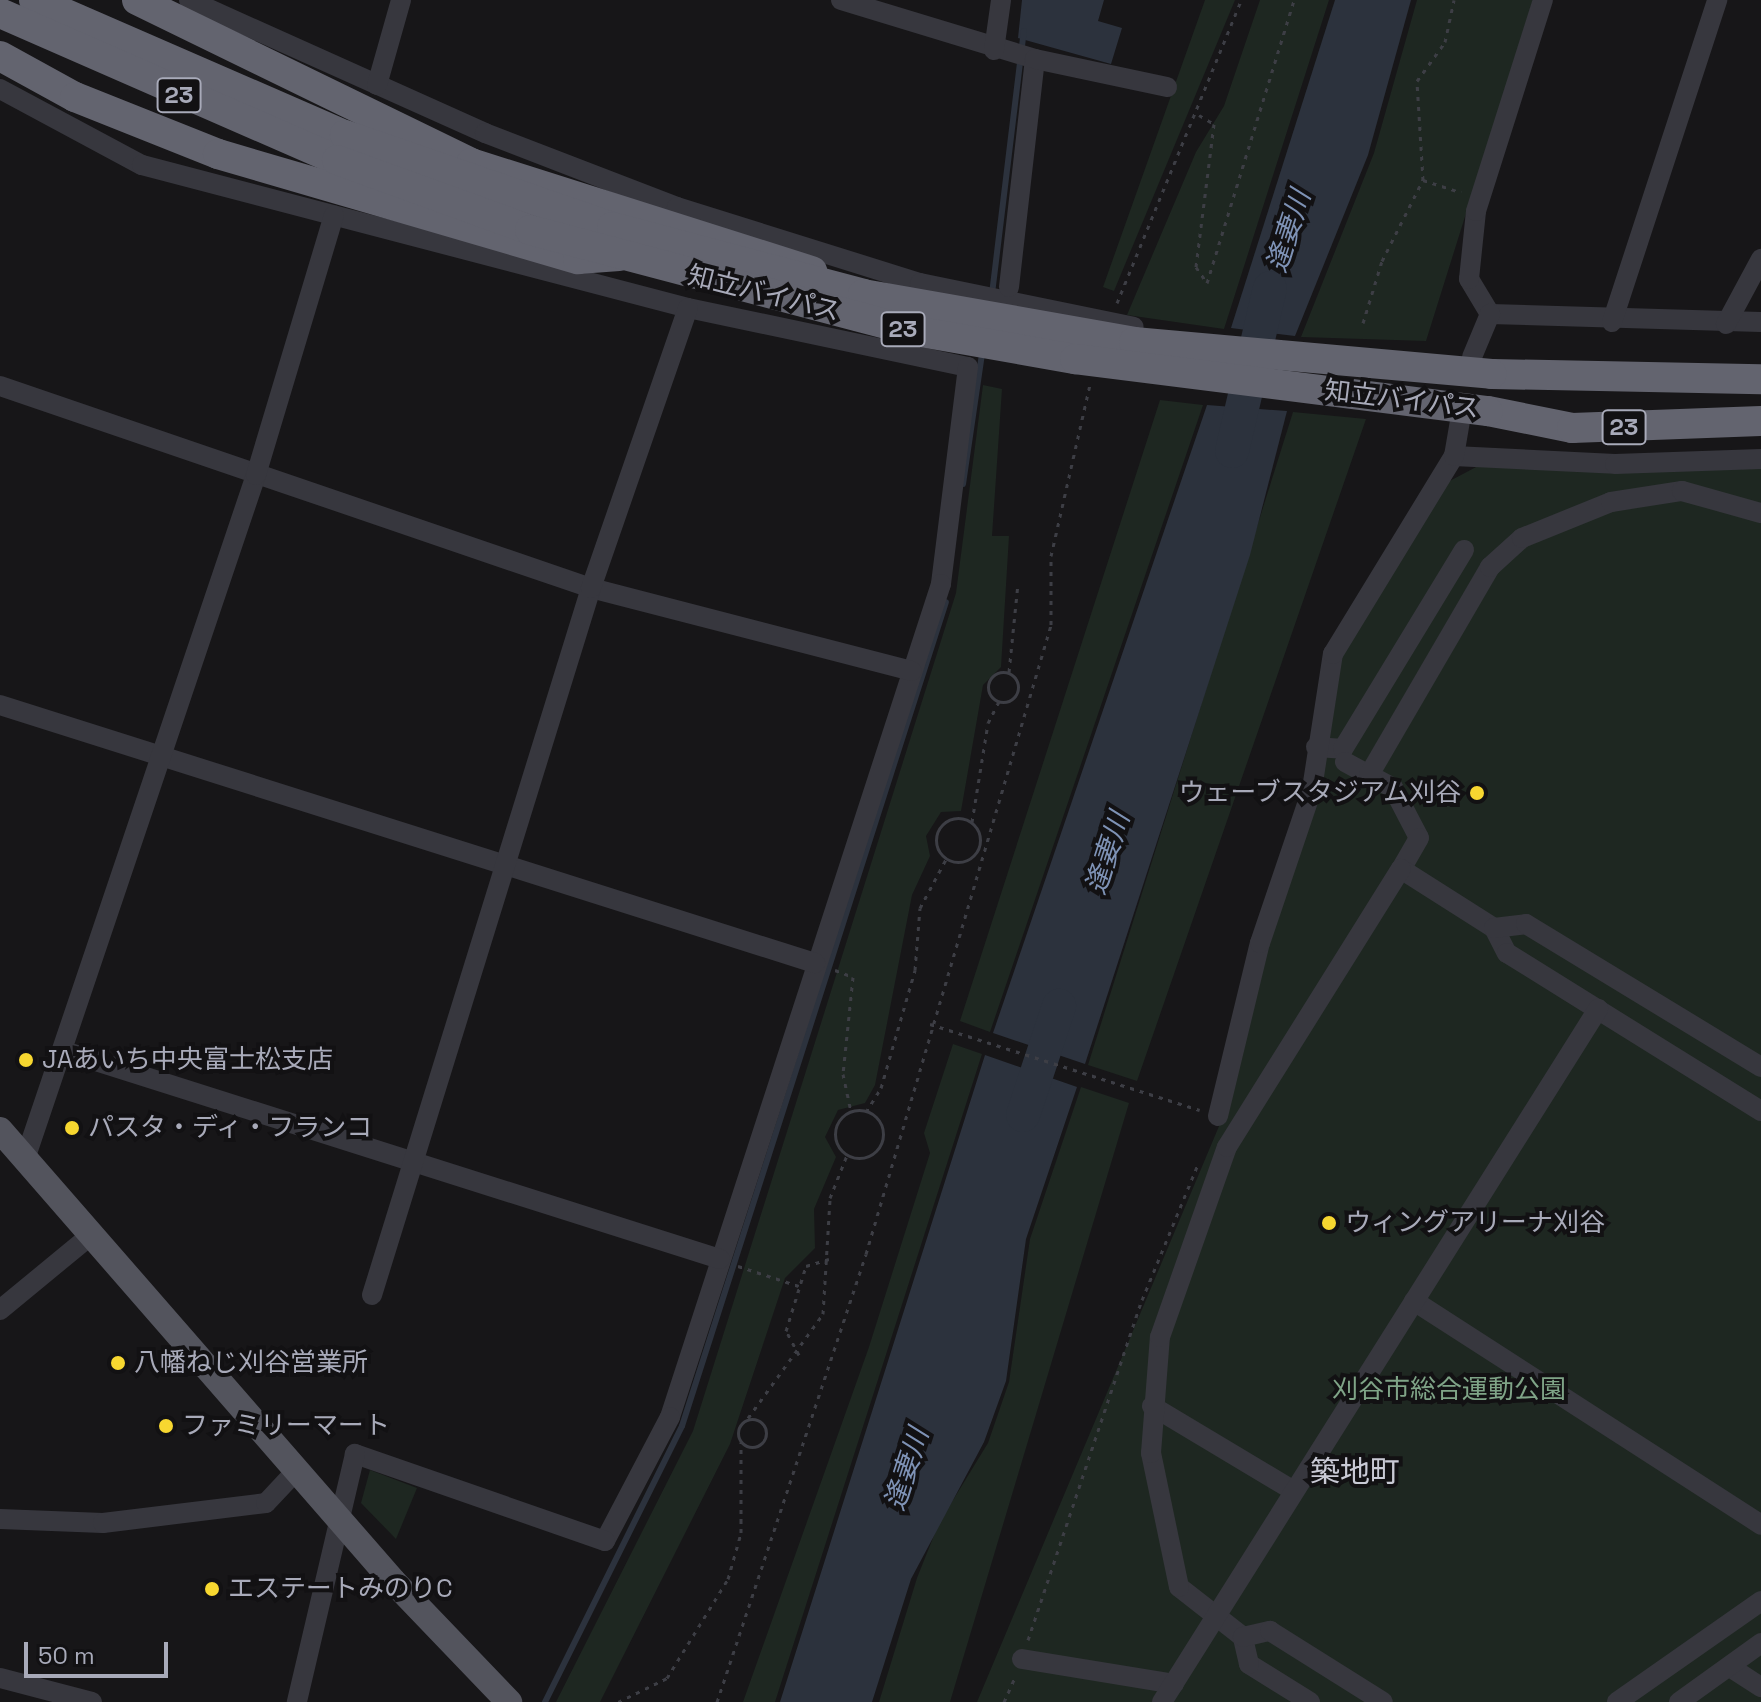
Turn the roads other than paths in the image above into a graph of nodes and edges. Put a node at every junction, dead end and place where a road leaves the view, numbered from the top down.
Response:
1 (137, 0) edge
2 (189, 0) edge
3 (401, 0) edge
4 (841, 0) edge
5 (1001, 0) edge
6 (1543, 0) edge
7 (1717, 0) edge
8 (19, 12) edge
9 (994, 50) junction
10 (0, 56) edge
11 (1035, 59) junction
12 (377, 85) junction
13 (1167, 87) dead end
14 (0, 89) edge
15 (341, 147) junction
16 (334, 215) junction
17 (619, 256) junction
18 (1761, 259) edge
19 (1009, 287) dead end
20 (863, 294) junction
21 (688, 308) junction
22 (1490, 314) junction
23 (1612, 322) junction
24 (1761, 322) edge
25 (1726, 324) junction
26 (1305, 347) dead end
27 (1482, 366) junction
28 (1761, 371) edge
29 (1761, 379) edge
30 (1725, 383) junction
31 (0, 386) edge
32 (1761, 406) edge
33 (1474, 413) junction
34 (1761, 421) edge
35 (1454, 456) junction
36 (1761, 459) edge
37 (256, 475) junction
38 (1761, 513) edge
39 (1464, 550) dead end
40 (591, 588) junction
41 (911, 671) junction
42 (0, 705) edge
43 (1316, 747) junction
44 (163, 753) junction
45 (1345, 762) dead end
46 (1369, 775) junction
47 (510, 864) junction
48 (1401, 869) junction
49 (1494, 928) junction
50 (815, 963) junction
51 (1598, 1009) junction
52 (64, 1051) junction
53 (1761, 1067) edge
54 (1761, 1111) edge
55 (1218, 1116) road end
56 (0, 1130) edge
57 (25, 1159) junction
58 (415, 1159) junction
59 (91, 1235) junction
60 (720, 1259) junction
61 (372, 1295) dead end
62 (1414, 1301) junction
63 (0, 1310) edge
64 (1152, 1406) junction
65 (296, 1471) junction
66 (1294, 1491) junction
67 (0, 1519) edge
68 (340, 1521) junction
69 (1761, 1525) edge
70 (1761, 1601) edge
71 (1214, 1619) junction
72 (1243, 1637) junction
73 (1761, 1643) edge
74 (1022, 1659) road end
75 (1730, 1667) junction
76 (0, 1678) edge
77 (1174, 1684) junction
78 (1761, 1687) edge
79 (92, 1702) edge
80 (297, 1702) edge
81 (509, 1702) edge
82 (1162, 1702) edge
83 (1310, 1702) edge
84 (1383, 1702) edge
85 (1617, 1702) edge
86 (1679, 1702) edge

1 - 20 highway
2 - 12 street
3 - 12 street
4 - 9 street
5 - 9 street
6 - 22 street
7 - 23 street
8 - 15 highway, 知立バイパス / 23
9 - 11 street
10 - 17 highway
11 - 13 street
11 - 19 street
12 - 26 street
14 - 16 street
15 - 17 highway, 知立バイパス / 23, bridge
15 - 20 highway, 知立バイパス / 23, bridge
16 - 21 street
16 - 37 street
17 - 33 highway, 知立バイパス / 23, bridge
18 - 25 street
20 - 27 highway, 知立バイパス / 23, bridge
21 - 40 street
21 - 41 street
22 - 23 street
22 - 27 street
23 - 25 street
24 - 25 street
27 - 30 highway, 知立バイパス / 23
28 - 30 highway
29 - 30 highway, 知立バイパス / 23
31 - 37 street
32 - 33 highway, 知立バイパス / 23
33 - 34 highway, 23
33 - 35 street
35 - 36 street
35 - 43 street
37 - 40 street
37 - 44 street
38 - 46 street
39 - 43 street
40 - 41 street
40 - 47 street
41 - 50 street
42 - 44 street
43 - 55 street
44 - 47 street
44 - 52 street
45 - 46 street
46 - 48 street
47 - 50 street
47 - 58 street
48 - 49 street
48 - 64 street
49 - 51 street
49 - 53 street
50 - 60 street
51 - 54 street
51 - 62 street
52 - 57 street
52 - 58 street
56 - 57 main road
57 - 59 main road
58 - 60 street
58 - 61 street
59 - 63 street
59 - 65 main road
60 - 68 street
62 - 66 street
62 - 69 street
64 - 66 street
64 - 71 street
65 - 67 street
65 - 68 main road
66 - 71 street
68 - 80 street
68 - 81 main road
70 - 85 street
71 - 72 street
71 - 77 street
72 - 83 street
72 - 84 street
73 - 75 street
74 - 77 street
75 - 78 street
75 - 86 street
76 - 79 street
77 - 82 street

